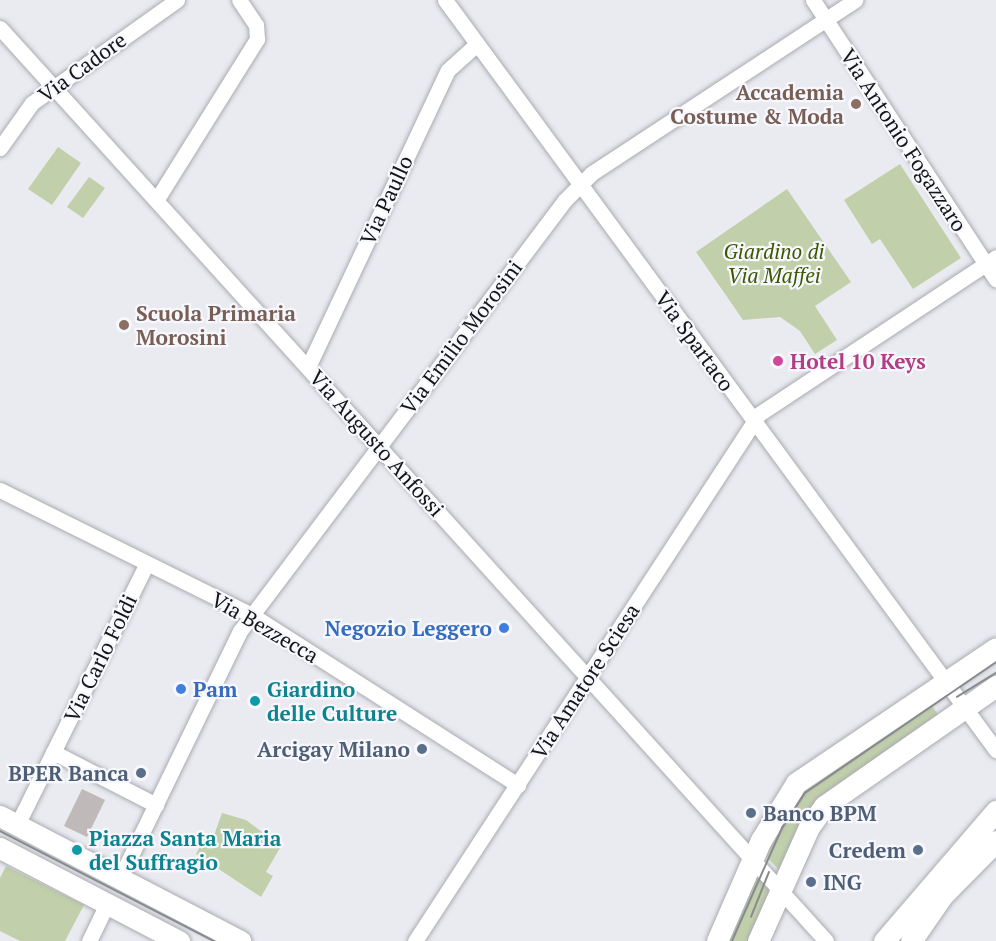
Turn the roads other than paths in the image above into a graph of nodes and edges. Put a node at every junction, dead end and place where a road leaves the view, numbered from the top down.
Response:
1 (177, 0) edge
2 (238, 0) edge
3 (445, 0) edge
4 (813, 0) edge
5 (855, 0) edge
6 (825, 19) junction
7 (0, 28) edge
8 (477, 44) junction
9 (53, 86) junction
10 (0, 148) edge
11 (580, 184) junction
12 (157, 199) junction
13 (991, 260) edge
14 (996, 280) edge
15 (308, 367) junction
16 (754, 421) junction
17 (379, 445) junction
18 (0, 490) edge
19 (147, 563) junction
20 (252, 615) junction
21 (996, 648) edge
22 (586, 677) junction
23 (946, 681) junction
24 (996, 686) edge
25 (966, 707) junction
26 (996, 750) edge
27 (53, 753) junction
28 (518, 785) junction
29 (156, 805) junction
30 (996, 811) edge
31 (8, 820) edge
32 (996, 841) edge
33 (1, 848) edge
34 (752, 859) junction
35 (120, 878) junction
36 (780, 888) junction
37 (107, 904) junction
38 (913, 940) edge
39 (89, 941) edge
40 (179, 941) edge
41 (240, 941) edge
42 (416, 941) edge
43 (717, 941) edge
44 (758, 941) edge
45 (826, 941) edge
46 (884, 941) edge

1 - 9 street, Via Cadore
2 - 12 street
3 - 8 street, Via Spartaco
4 - 6 street, Via Antonio Fogazzaro
5 - 6 street, Via Emilio Morosini
6 - 11 street, Via Emilio Morosini
6 - 13 street, Via Antonio Fogazzaro
7 - 9 street, Via Augusto Anfossi
8 - 11 street, Via Spartaco
8 - 15 street, Via Paullo
9 - 10 street, Via Cadore
9 - 12 street, Via Augusto Anfossi
11 - 16 street, Via Spartaco
11 - 17 street, Via Emilio Morosini
12 - 15 street, Via Augusto Anfossi
13 - 14 street, Via Antonio Fogazzaro
13 - 16 street, Via Amatore Sciesa
15 - 17 street, Via Augusto Anfossi
16 - 22 street, Via Amatore Sciesa
16 - 23 street, Via Spartaco
17 - 20 street, Via Emilio Morosini
17 - 22 street, Via Augusto Anfossi
18 - 19 street, Via Bezzecca
19 - 20 street, Via Bezzecca
19 - 27 street, Via Carlo Foldi
20 - 28 street, Via Bezzecca
20 - 29 street, Via Emilio Morosini
21 - 23 main road
22 - 28 street, Via Amatore Sciesa
22 - 34 street, Via Augusto Anfossi
23 - 25 street, Via Spartaco
23 - 34 main road
24 - 25 main road
25 - 26 street, Via Spartaco
25 - 36 main road
27 - 29 street
27 - 31 street
28 - 42 street, Via Amatore Sciesa
29 - 35 street
30 - 46 main road
31 - 35 main road
32 - 38 main road
33 - 37 main road
34 - 36 street, Via Augusto Anfossi
34 - 43 main road
35 - 37 main road
35 - 41 main road
36 - 44 main road
36 - 45 street, Via Augusto Anfossi
37 - 39 street
37 - 40 main road

